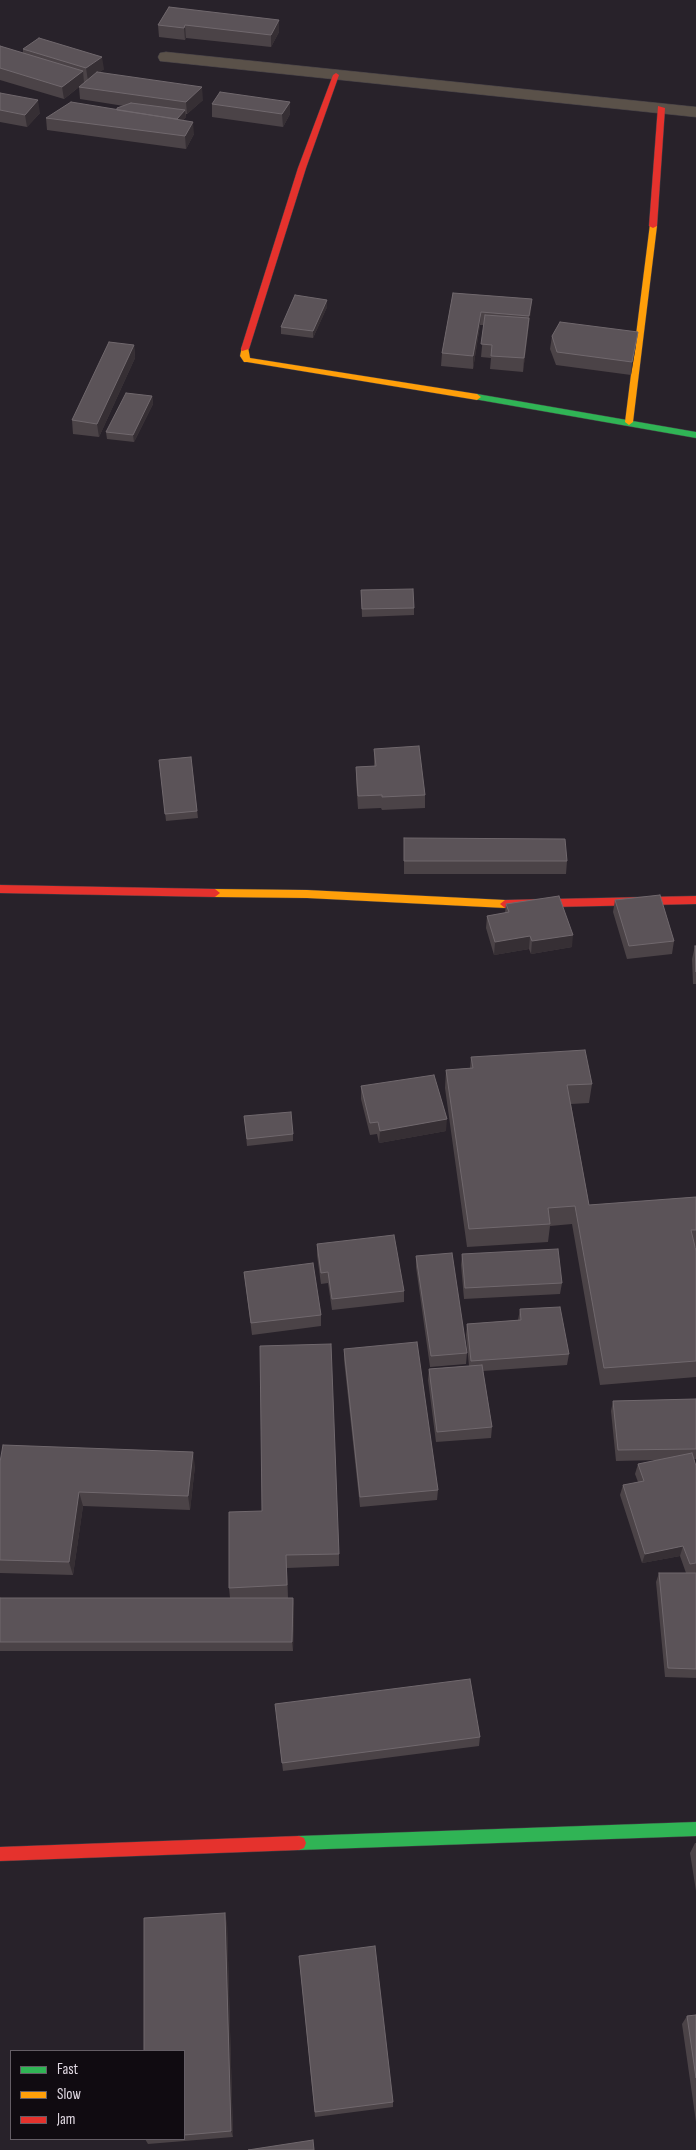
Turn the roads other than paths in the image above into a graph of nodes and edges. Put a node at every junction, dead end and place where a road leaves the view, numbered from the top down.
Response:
1 (166, 57) dead end
2 (336, 75) junction
3 (660, 108) junction
4 (696, 112) edge
5 (629, 422) junction
6 (696, 436) edge
7 (0, 889) edge
8 (696, 900) edge
9 (696, 1829) edge
10 (0, 1854) edge

1 - 2 street
2 - 3 street
2 - 5 street
3 - 4 street
3 - 5 street
5 - 6 street
7 - 8 street
9 - 10 street

